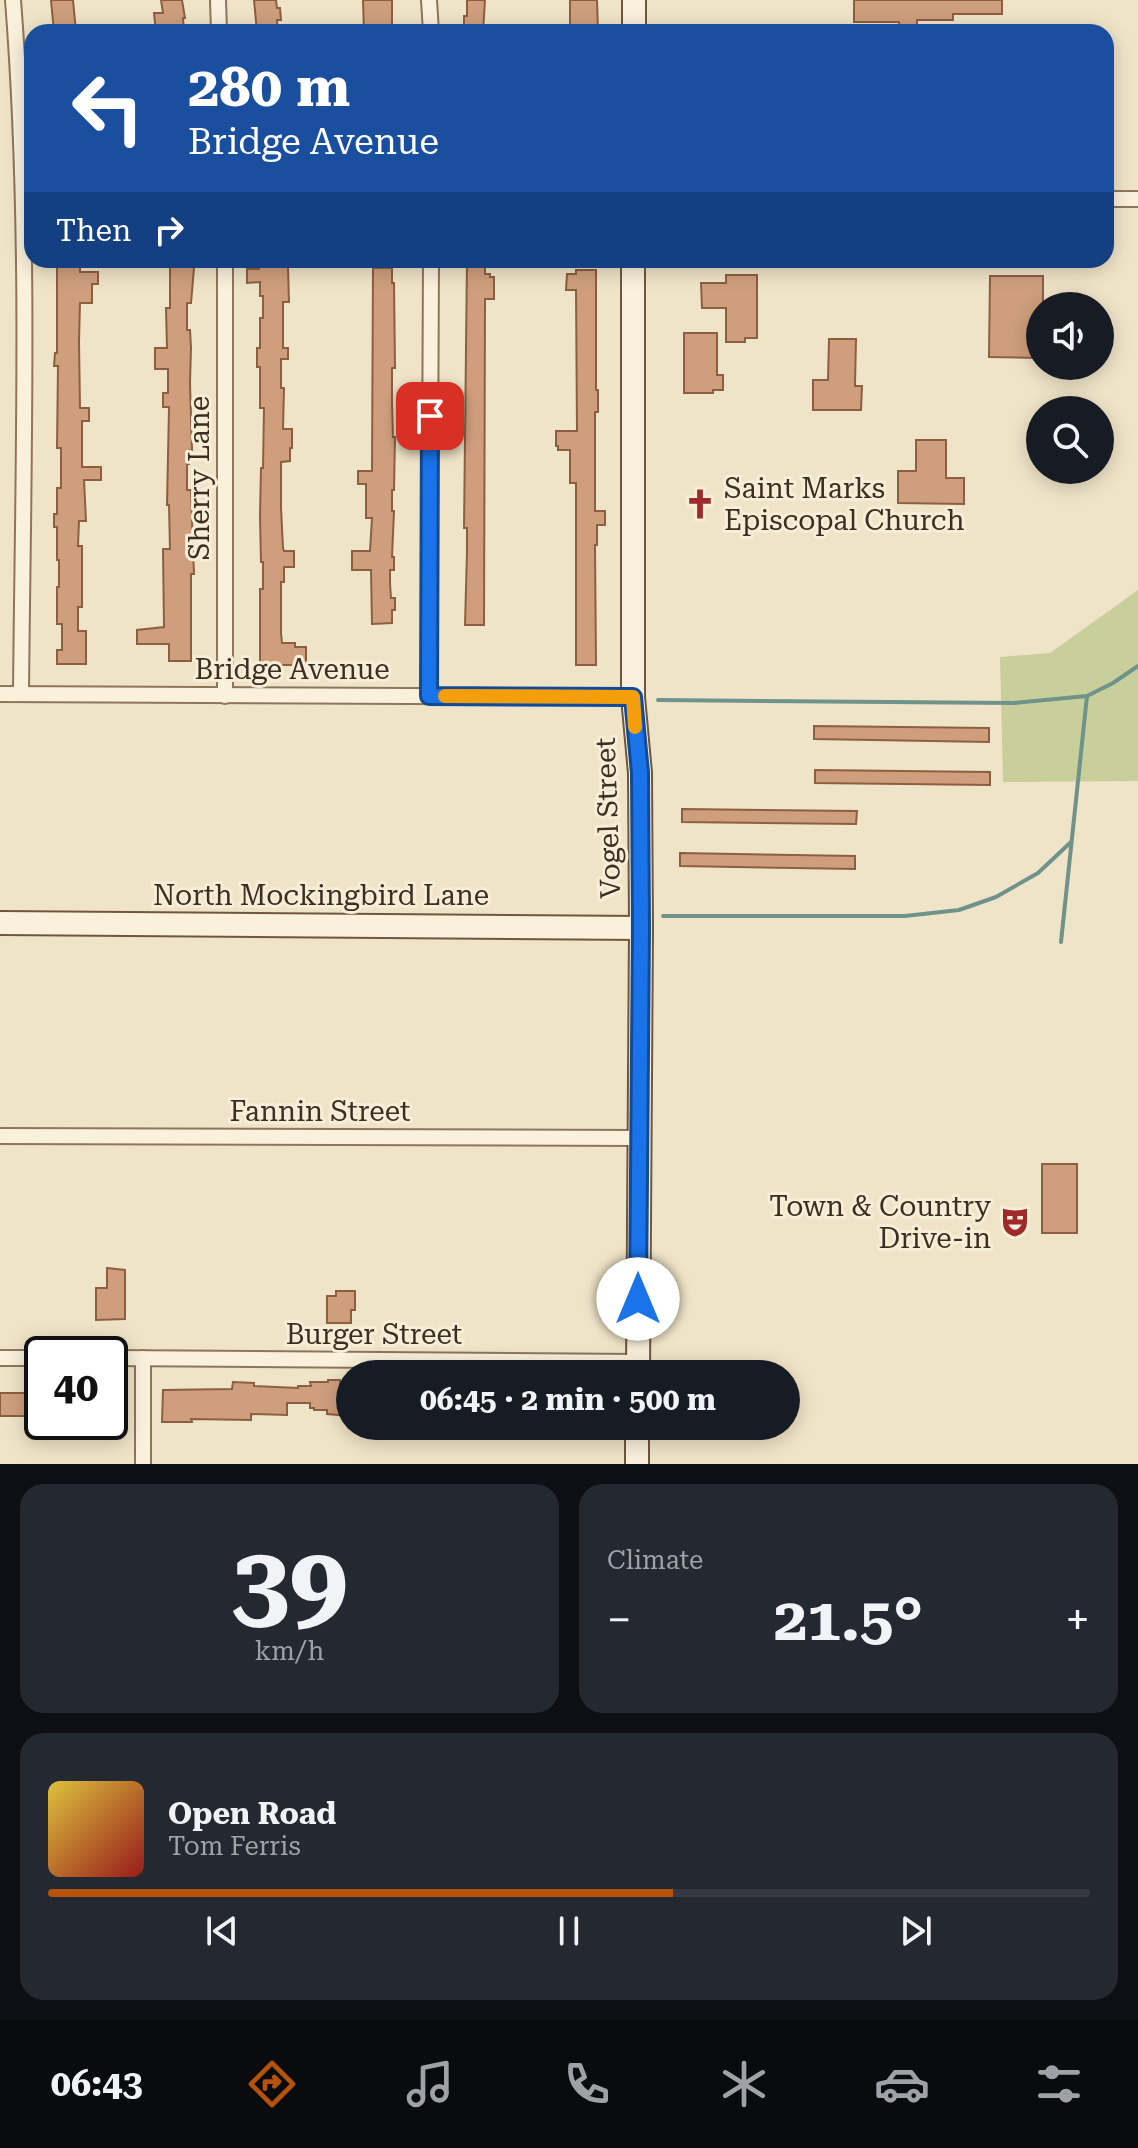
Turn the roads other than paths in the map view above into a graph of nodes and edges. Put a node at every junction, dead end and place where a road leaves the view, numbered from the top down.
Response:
1 (13, 0) edge
2 (218, 0) edge
3 (429, 0) edge
4 (634, 0) edge
5 (219, 24) edge
6 (430, 24) edge
7 (634, 24) edge
8 (1114, 199) edge
9 (1138, 199) edge
10 (24, 208) edge
11 (25, 268) edge
12 (225, 268) edge
13 (431, 268) edge
14 (633, 268) edge
15 (0, 694) edge
16 (21, 694) junction
17 (225, 696) junction
18 (429, 696) junction
19 (633, 697) junction
20 (0, 923) edge
21 (641, 928) junction
22 (0, 1136) edge
23 (640, 1138) junction
24 (0, 1358) edge
25 (24, 1358) edge
26 (128, 1358) edge
27 (143, 1358) junction
28 (638, 1360) edge
29 (336, 1362) edge
30 (637, 1440) edge
31 (143, 1464) edge
32 (637, 1464) edge

1 - 10 street
2 - 5 street
3 - 6 street
4 - 7 street
8 - 9 street
11 - 16 street
12 - 17 street, Sherry Lane
13 - 18 street
14 - 19 street, Vogel Street
15 - 16 street, Bridge Avenue
16 - 17 street, Bridge Avenue
17 - 18 street, Bridge Avenue
18 - 19 street, Bridge Avenue
19 - 21 street, Vogel Street
20 - 21 street, North Mockingbird Lane
21 - 23 street, Vogel Street
22 - 23 street, Fannin Street
23 - 28 street, Vogel Street
24 - 25 street
26 - 27 street, Burger Street
27 - 29 street, Burger Street
27 - 31 street
30 - 32 street

